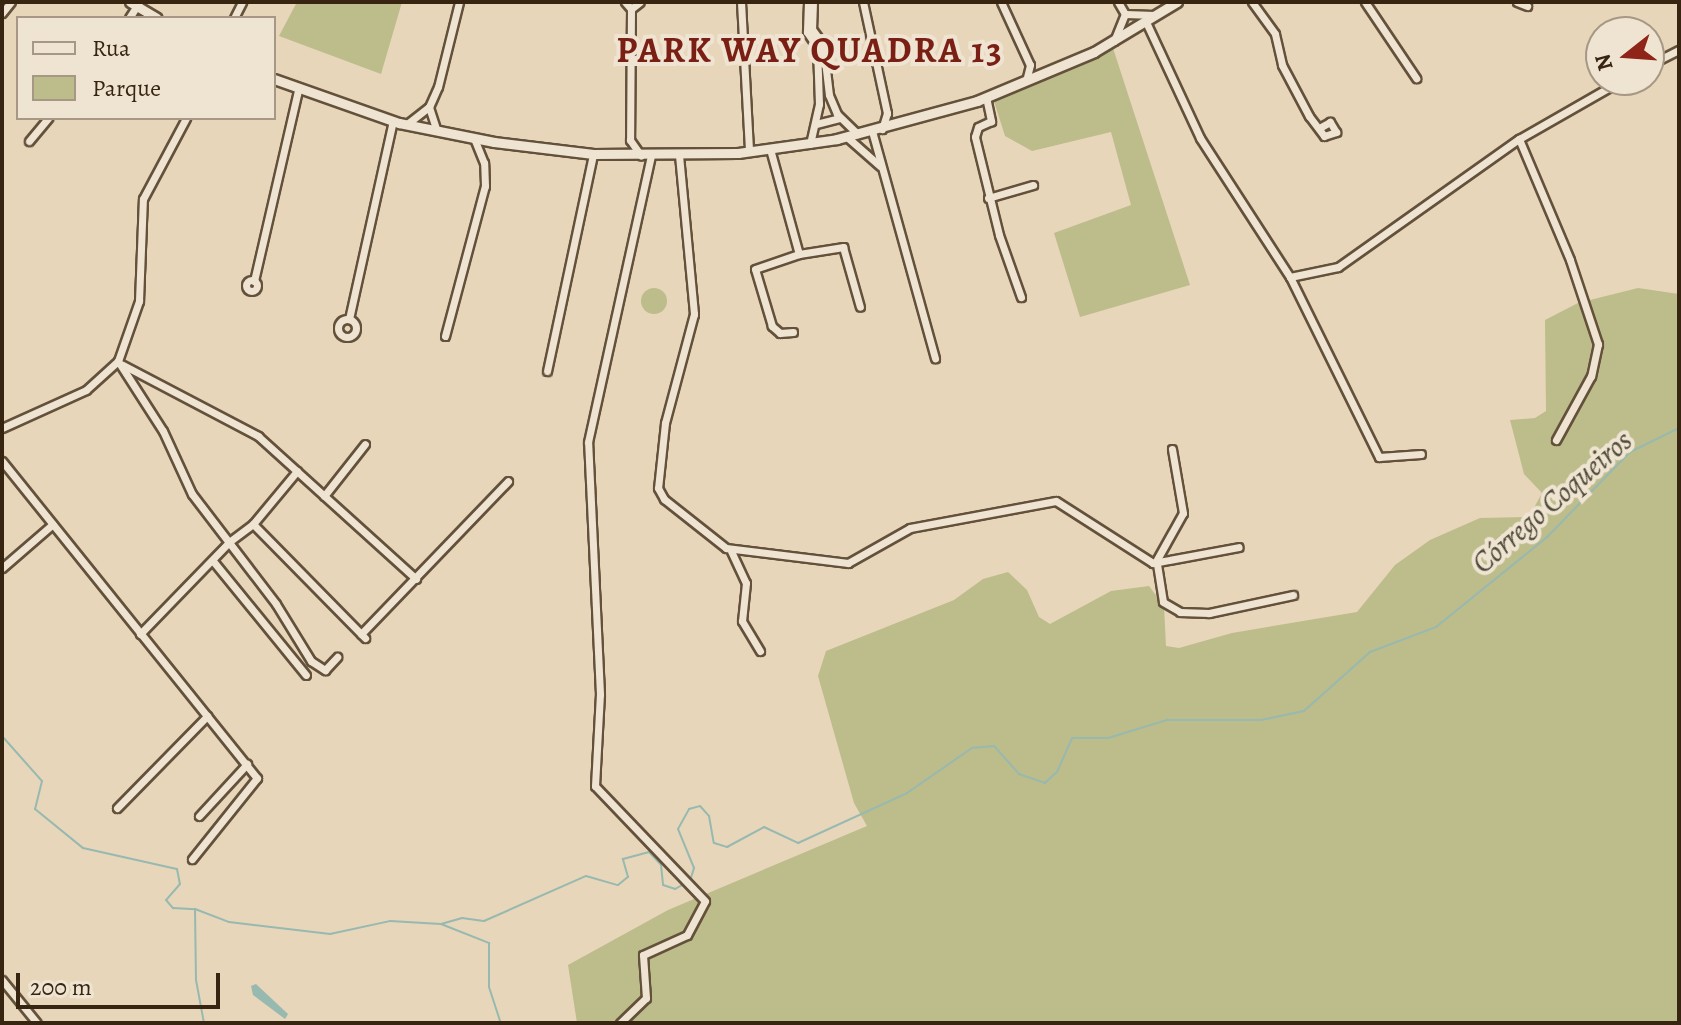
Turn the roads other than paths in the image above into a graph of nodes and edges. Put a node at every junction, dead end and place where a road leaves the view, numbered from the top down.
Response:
1 (11, 2) edge
2 (459, 2) edge
3 (640, 2) edge
4 (741, 2) edge
5 (810, 2) edge
6 (863, 2) edge
7 (1001, 2) edge
8 (1118, 2) edge
9 (1177, 2) edge
10 (1252, 2) edge
11 (1365, 2) edge
12 (1517, 2) edge
13 (135, 4) edge
14 (628, 5) edge
15 (1527, 6) dead end
16 (2, 13) edge
17 (1125, 14) junction
18 (1156, 15) junction
19 (154, 16) edge
20 (1146, 22) junction
21 (1114, 41) junction
22 (1030, 65) junction
23 (1054, 71) junction
24 (1416, 78) dead end
25 (276, 80) edge
26 (1025, 83) junction
27 (298, 91) junction
28 (1594, 96) edge
29 (986, 97) junction
30 (429, 107) junction
31 (887, 113) junction
32 (840, 118) junction
33 (46, 120) edge
34 (185, 120) edge
35 (393, 121) junction
36 (407, 124) junction
37 (816, 124) junction
38 (901, 124) junction
39 (1321, 127) dead end
40 (437, 131) junction
41 (853, 136) junction
42 (876, 136) junction
43 (474, 138) junction
44 (1519, 139) junction
45 (630, 140) junction
46 (29, 141) dead end
47 (494, 142) junction
48 (810, 144) junction
49 (770, 149) junction
50 (864, 150) junction
51 (749, 152) junction
52 (593, 154) junction
53 (616, 155) junction
54 (679, 155) junction
55 (646, 156) junction
56 (484, 163) junction
57 (881, 168) junction
58 (1033, 185) dead end
59 (988, 198) junction
60 (799, 254) junction
61 (1290, 277) junction
62 (254, 281) dead end
63 (1021, 297) dead end
64 (860, 307) dead end
65 (349, 319) dead end
66 (793, 332) dead end
67 (445, 336) dead end
68 (935, 358) dead end
69 (118, 361) junction
70 (547, 371) dead end
71 (2, 428) edge
72 (1556, 440) dead end
73 (365, 444) dead end
74 (1172, 449) dead end
75 (1421, 454) dead end
76 (2, 461) edge
77 (297, 471) junction
78 (508, 481) dead end
79 (324, 496) junction
80 (53, 524) junction
81 (253, 524) junction
82 (229, 542) junction
83 (1239, 547) dead end
84 (731, 550) junction
85 (213, 561) junction
86 (1156, 564) junction
87 (2, 568) edge
88 (416, 579) junction
89 (1293, 595) dead end
90 (140, 634) junction
91 (760, 651) dead end
92 (337, 657) dead end
93 (306, 675) dead end
94 (207, 716) junction
95 (247, 764) junction
96 (117, 808) dead end
97 (199, 816) dead end
98 (192, 859) dead end
99 (2, 980) edge
100 (37, 1023) edge
101 (620, 1023) edge

1 - 16 street
2 - 30 street
3 - 14 street
4 - 51 street
5 - 32 street
5 - 37 street
6 - 31 street
7 - 22 street
8 - 17 street
9 - 18 street
10 - 39 street
11 - 24 street
12 - 15 street
13 - 19 street
14 - 45 street
17 - 18 street
17 - 21 street
18 - 20 street
20 - 21 street
20 - 61 street
21 - 23 street
22 - 23 street
22 - 26 street
23 - 26 street
25 - 27 street
26 - 29 street
27 - 35 street
27 - 62 street
28 - 44 street
29 - 38 street
29 - 59 street
30 - 36 street
30 - 40 street
31 - 38 street
31 - 42 street
32 - 37 street
32 - 41 street
33 - 46 street
34 - 69 street
35 - 36 street
35 - 65 street
36 - 40 street
37 - 48 street
38 - 42 street
40 - 43 street
41 - 42 street
41 - 48 street
41 - 50 street
42 - 50 street
42 - 57 street
43 - 47 street
43 - 56 street
44 - 61 street
44 - 72 street
45 - 53 street
45 - 55 street
47 - 52 street
47 - 56 street
48 - 49 street
49 - 51 street
49 - 60 street
50 - 57 street
51 - 54 street
52 - 53 street
52 - 70 street
53 - 55 street
54 - 55 street
54 - 84 street
55 - 101 street
56 - 67 street
57 - 68 street
58 - 59 street
59 - 63 street
60 - 64 street
60 - 66 street
61 - 75 street
69 - 71 street
69 - 77 street
69 - 82 street
73 - 79 street
74 - 86 street
76 - 80 street
77 - 79 street
77 - 81 street
78 - 88 street
79 - 88 street
80 - 87 street
80 - 90 street
81 - 82 street
81 - 88 street
82 - 85 street
82 - 92 street
83 - 86 street
84 - 86 street
84 - 91 street
85 - 90 street
85 - 93 street
86 - 89 street
90 - 94 street
94 - 95 street
94 - 96 street
95 - 97 street
95 - 98 street
99 - 100 street

